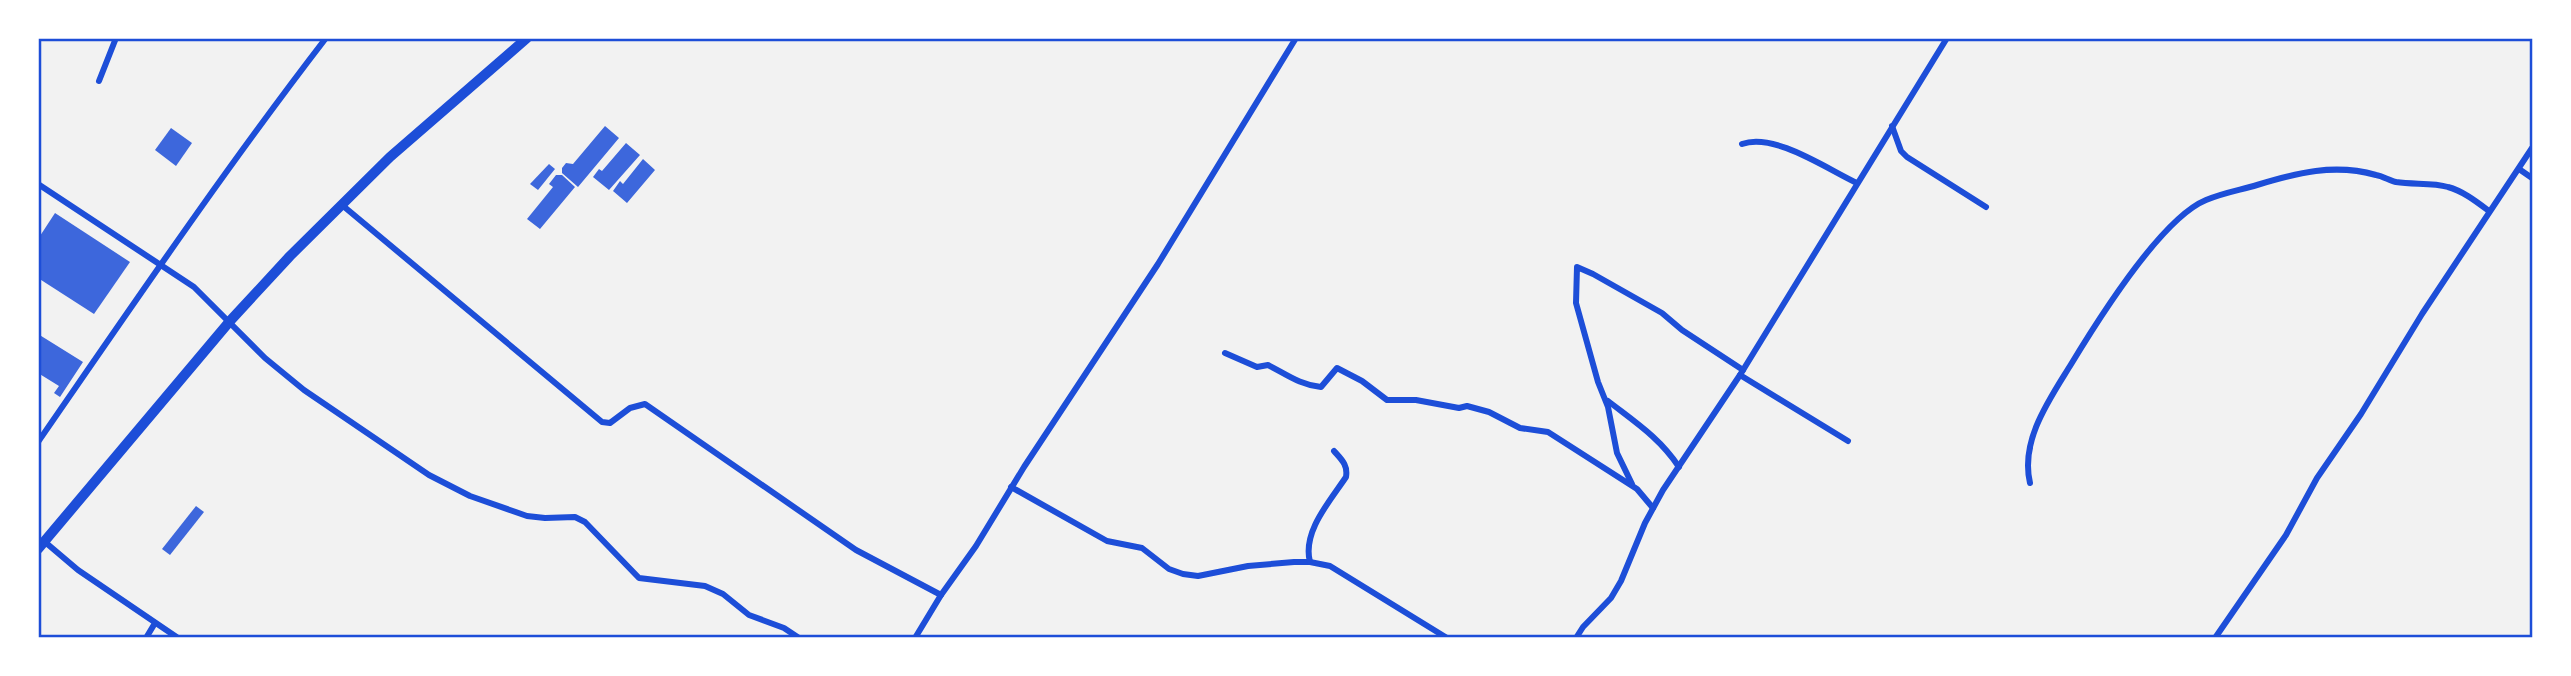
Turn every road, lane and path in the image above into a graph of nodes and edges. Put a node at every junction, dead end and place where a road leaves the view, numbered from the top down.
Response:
1 (116, 38) edge
2 (327, 38) edge
3 (527, 38) edge
4 (1296, 38) edge
5 (1947, 38) edge
6 (99, 81) dead end
7 (1892, 126) junction
8 (1742, 144) dead end
9 (2532, 148) edge
10 (2519, 169) junction
11 (2532, 178) edge
12 (1857, 183) junction
13 (38, 184) edge
14 (342, 205) junction
15 (1986, 207) dead end
16 (2489, 211) junction
17 (161, 264) junction
18 (230, 321) junction
19 (1225, 353) dead end
20 (1742, 372) junction
21 (1606, 400) junction
22 (1848, 441) dead end
23 (38, 442) edge
24 (1334, 451) dead end
25 (1679, 467) junction
26 (2030, 483) dead end
27 (1633, 486) junction
28 (1011, 487) junction
29 (1653, 508) junction
30 (42, 546) edge
31 (1311, 562) junction
32 (941, 595) junction
33 (155, 623) junction
34 (146, 638) edge
35 (178, 638) edge
36 (799, 638) edge
37 (915, 638) edge
38 (1447, 638) edge
39 (1576, 638) edge
40 (2215, 638) edge

1 - 6 street
2 - 17 street
3 - 14 highway
4 - 28 street
5 - 7 street
7 - 12 street
7 - 15 street
8 - 12 street
9 - 10 street
10 - 11 street
10 - 16 street
12 - 20 street
13 - 17 street
14 - 18 highway
14 - 32 street
16 - 26 street
16 - 40 street
17 - 18 street
17 - 23 street
18 - 30 highway
18 - 36 street
19 - 27 street
20 - 21 street
20 - 22 street
20 - 25 street
21 - 25 street
21 - 27 street
24 - 31 street
25 - 29 street
27 - 29 street
28 - 31 street
28 - 32 street
29 - 39 street
30 - 33 street
31 - 38 street
32 - 37 street
33 - 34 street
33 - 35 street

